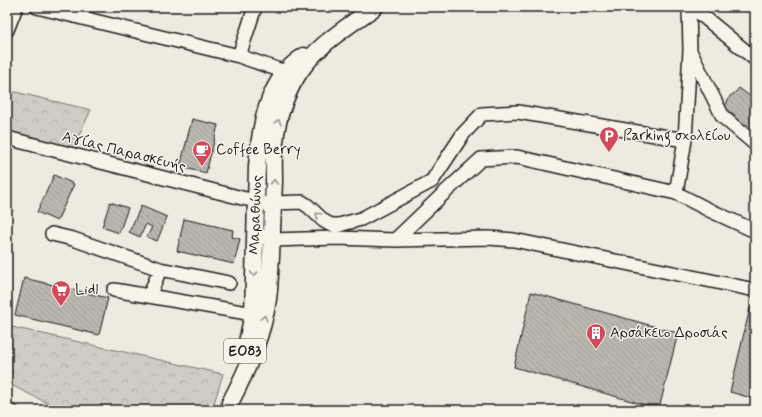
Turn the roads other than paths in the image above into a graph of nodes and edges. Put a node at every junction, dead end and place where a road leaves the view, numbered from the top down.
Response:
1 (16, 7) edge
2 (36, 7) edge
3 (255, 7) edge
4 (375, 7) edge
5 (691, 7) edge
6 (7, 30) edge
7 (690, 50) junction
8 (239, 56) junction
9 (755, 59) edge
10 (291, 74) junction
11 (7, 138) edge
12 (685, 140) junction
13 (755, 144) edge
14 (676, 193) junction
15 (256, 200) junction
16 (273, 203) junction
17 (256, 223) junction
18 (338, 231) junction
19 (755, 231) edge
20 (272, 233) junction
21 (52, 234) dead end
22 (395, 240) junction
23 (160, 269) junction
24 (229, 283) dead end
25 (114, 290) dead end
26 (755, 290) edge
27 (149, 296) junction
28 (253, 314) junction
29 (229, 407) edge

1 - 6 street
2 - 8 street
3 - 8 street
4 - 10 main road, Μαραθώνος / ΕΟ83
5 - 7 street
5 - 9 street
7 - 12 street
7 - 13 street
8 - 10 street
10 - 15 main road, Μαραθώνος / ΕΟ83
16 -> 10 main road, Μαραθώνος / ΕΟ83
11 - 15 street, Αγίας Παρασκευής
12 - 14 street
12 - 18 street
14 - 19 street
14 - 22 street
15 - 16 street, Αγίας Παρασκευής
15 - 17 main road, Μαραθώνος / ΕΟ83
15 - 20 street
18 -> 16 street, Αγίας Παρασκευής
16 - 20 main road, Μαραθώνος / ΕΟ83
17 - 20 street
17 -> 28 main road, Μαραθώνος / ΕΟ83
18 - 20 street
18 - 22 street
29 -> 20 main road, Μαραθώνος / ΕΟ83
21 - 23 street
22 - 26 street
23 - 24 street
23 - 27 street
25 - 27 street
27 - 28 street
28 - 29 main road, Μαραθώνος / ΕΟ83

